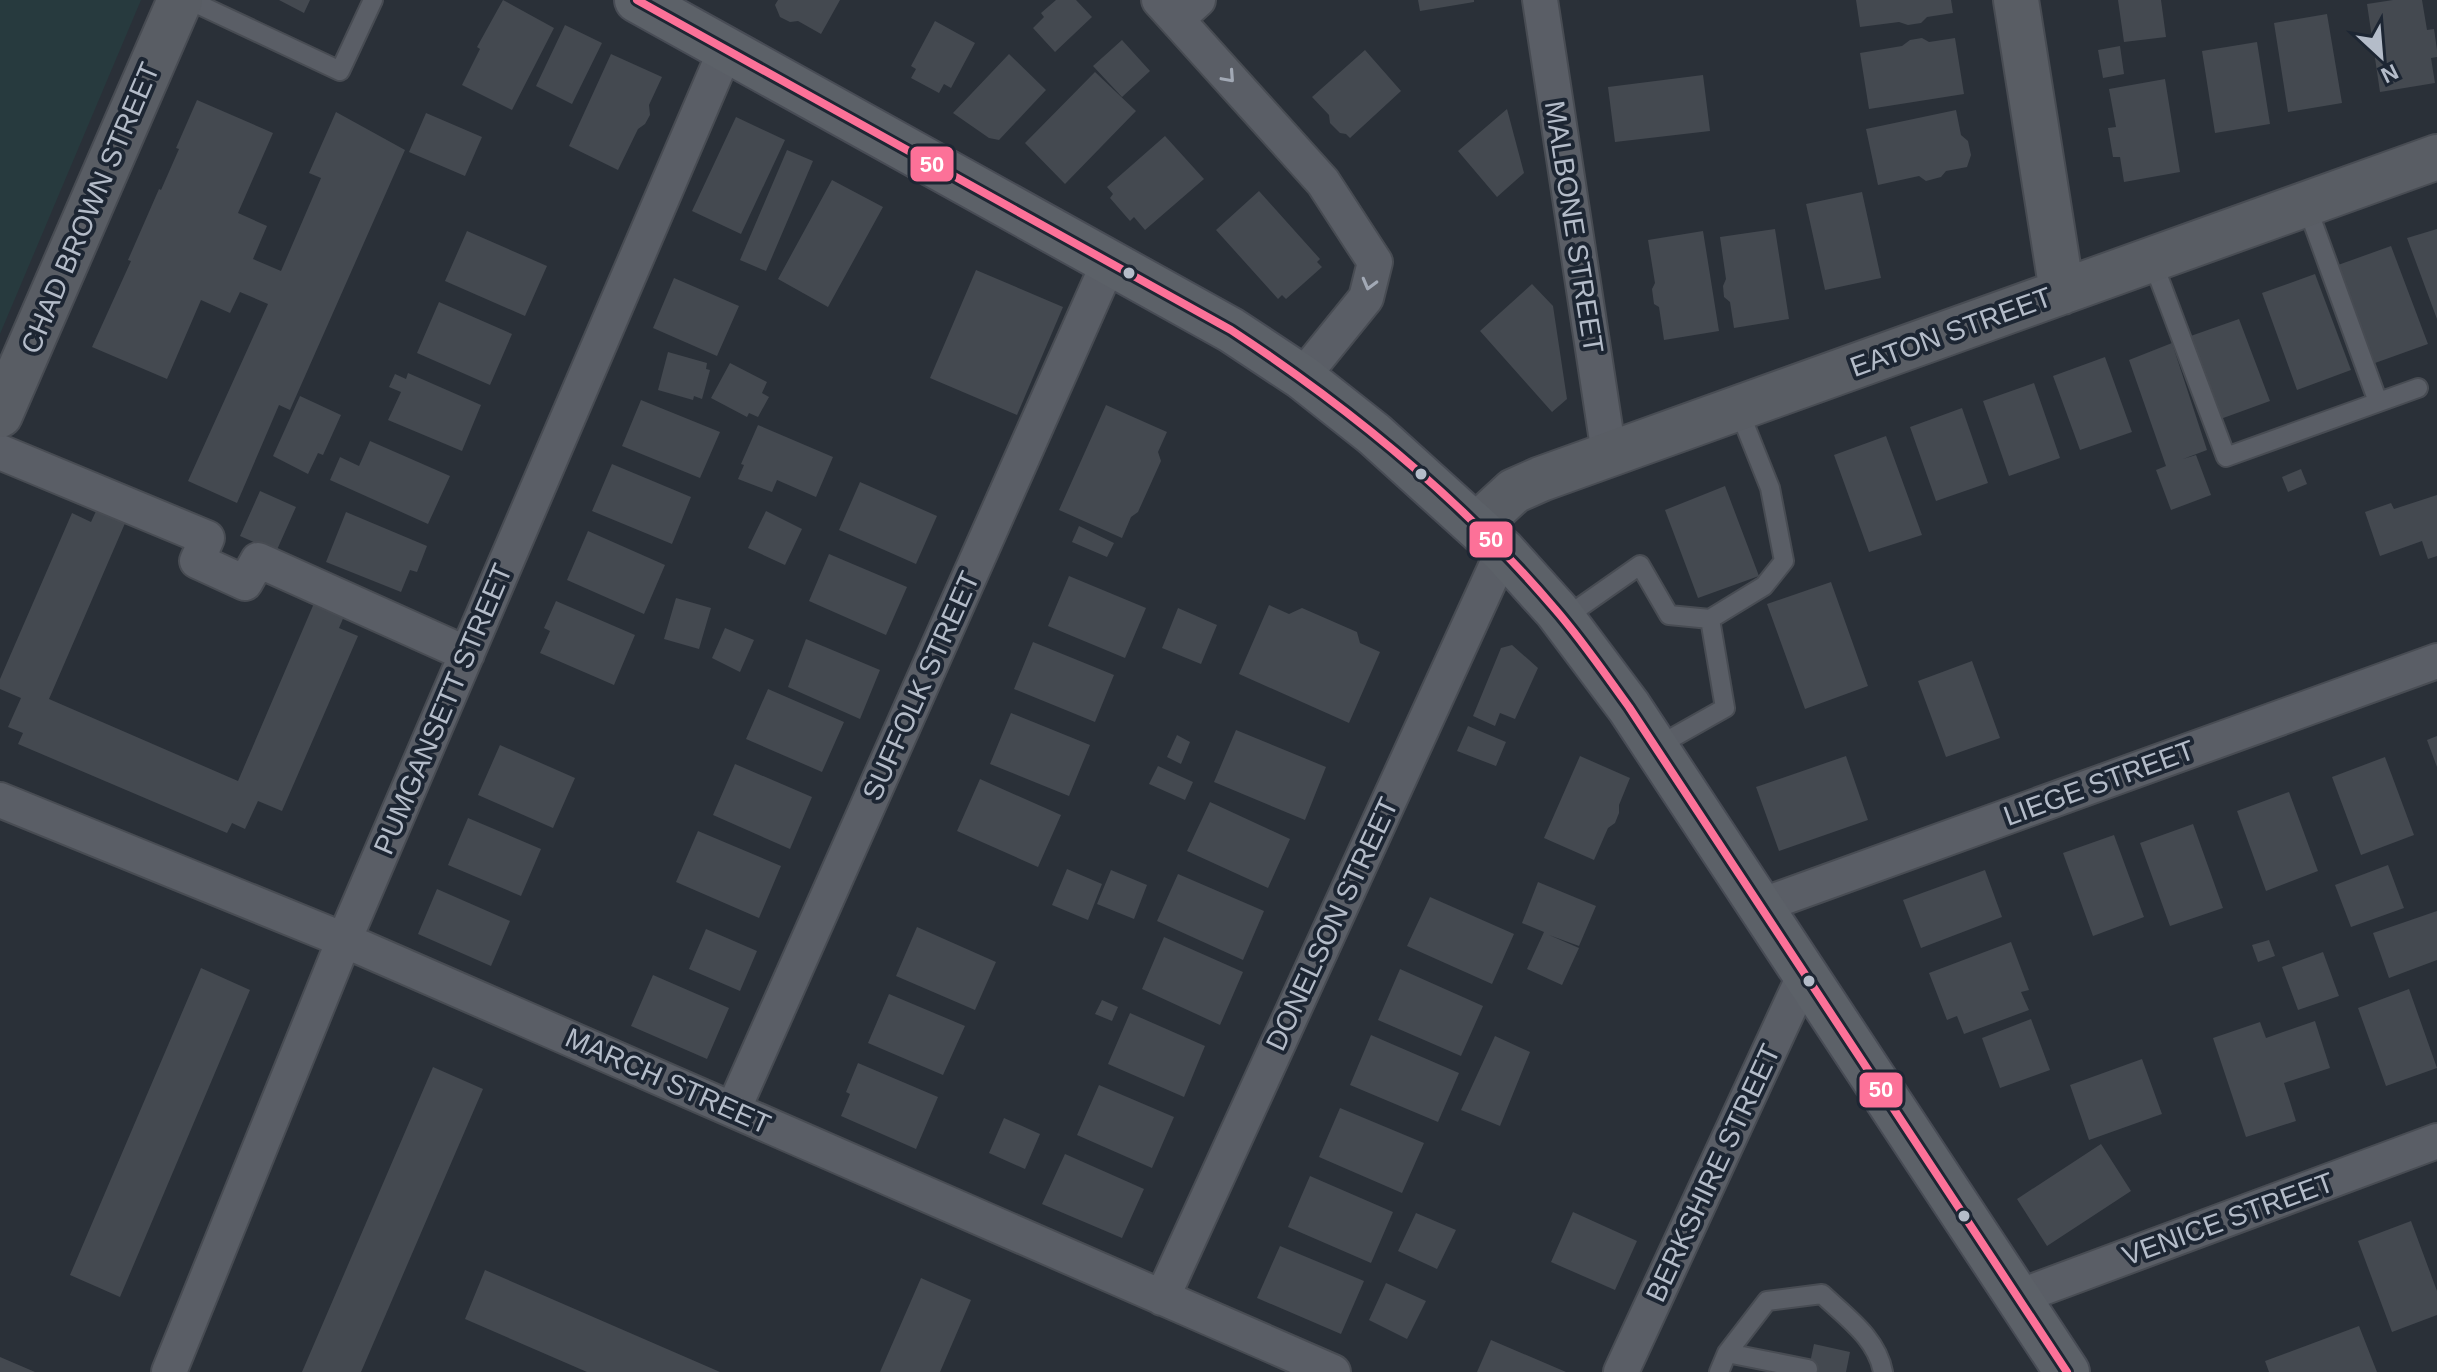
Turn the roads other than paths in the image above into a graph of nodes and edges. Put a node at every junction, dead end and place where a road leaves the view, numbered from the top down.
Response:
1 (180, 0) edge
2 (189, 0) edge
3 (373, 0) edge
4 (637, 0) edge
5 (1540, 0) edge
6 (2016, 0) edge
7 (1178, 6) edge
8 (726, 49) junction
9 (2437, 157) edge
10 (2306, 204) junction
11 (2152, 260) junction
12 (1109, 262) junction
13 (2062, 292) junction
14 (1302, 377) junction
15 (2418, 388) dead end
16 (2378, 402) junction
17 (1738, 408) junction
18 (0, 415) edge
19 (0, 452) edge
20 (1609, 454) junction
21 (1490, 539) junction
22 (1563, 619) junction
23 (1710, 619) junction
24 (467, 654) junction
25 (2437, 661) edge
26 (1656, 747) junction
27 (0, 800) edge
28 (1760, 906) junction
29 (344, 940) junction
30 (1805, 974) junction
31 (733, 1110) junction
32 (2437, 1141) edge
33 (2018, 1297) junction
34 (1162, 1298) junction
35 (1727, 1353) junction
36 (1808, 1369) dead end
37 (169, 1372) edge
38 (1333, 1372) edge
39 (1621, 1372) edge
40 (1719, 1372) edge
41 (1883, 1372) edge
42 (2067, 1372) edge

1 - 18 street, CHAD BROWN STREET
2 - 3 lane
4 - 8 main road
5 - 20 street, MALBONE STREET
6 - 13 street
7 -> 14 street
8 - 12 main road
8 - 24 street, PUMGANSETT STREET
9 - 10 street, EATON STREET
10 - 11 street, EATON STREET
10 - 16 lane
11 - 13 street, EATON STREET
11 - 16 lane
12 - 14 main road
12 - 31 street, SUFFOLK STREET
13 - 17 street, EATON STREET
14 - 21 main road
15 - 16 lane
17 - 20 street, EATON STREET
17 - 23 lane
19 - 24 street
20 - 21 street, EATON STREET
21 - 22 main road
21 - 34 street, DONELSON STREET
22 - 23 lane
22 - 26 main road
23 - 26 lane
24 - 29 street, PUMGANSETT STREET
25 - 28 street, LIEGE STREET
26 - 28 main road
27 - 29 street, MARCH STREET
28 - 30 main road
29 - 31 street, MARCH STREET
29 - 37 street, PUMGANSETT STREET
30 - 33 main road
30 - 39 street, BERKSHIRE STREET
31 - 34 street, MARCH STREET
32 - 33 street, VENICE STREET
33 - 42 main road
34 - 38 street, MARCH STREET
35 - 36 lane
35 - 40 lane
35 - 41 lane

